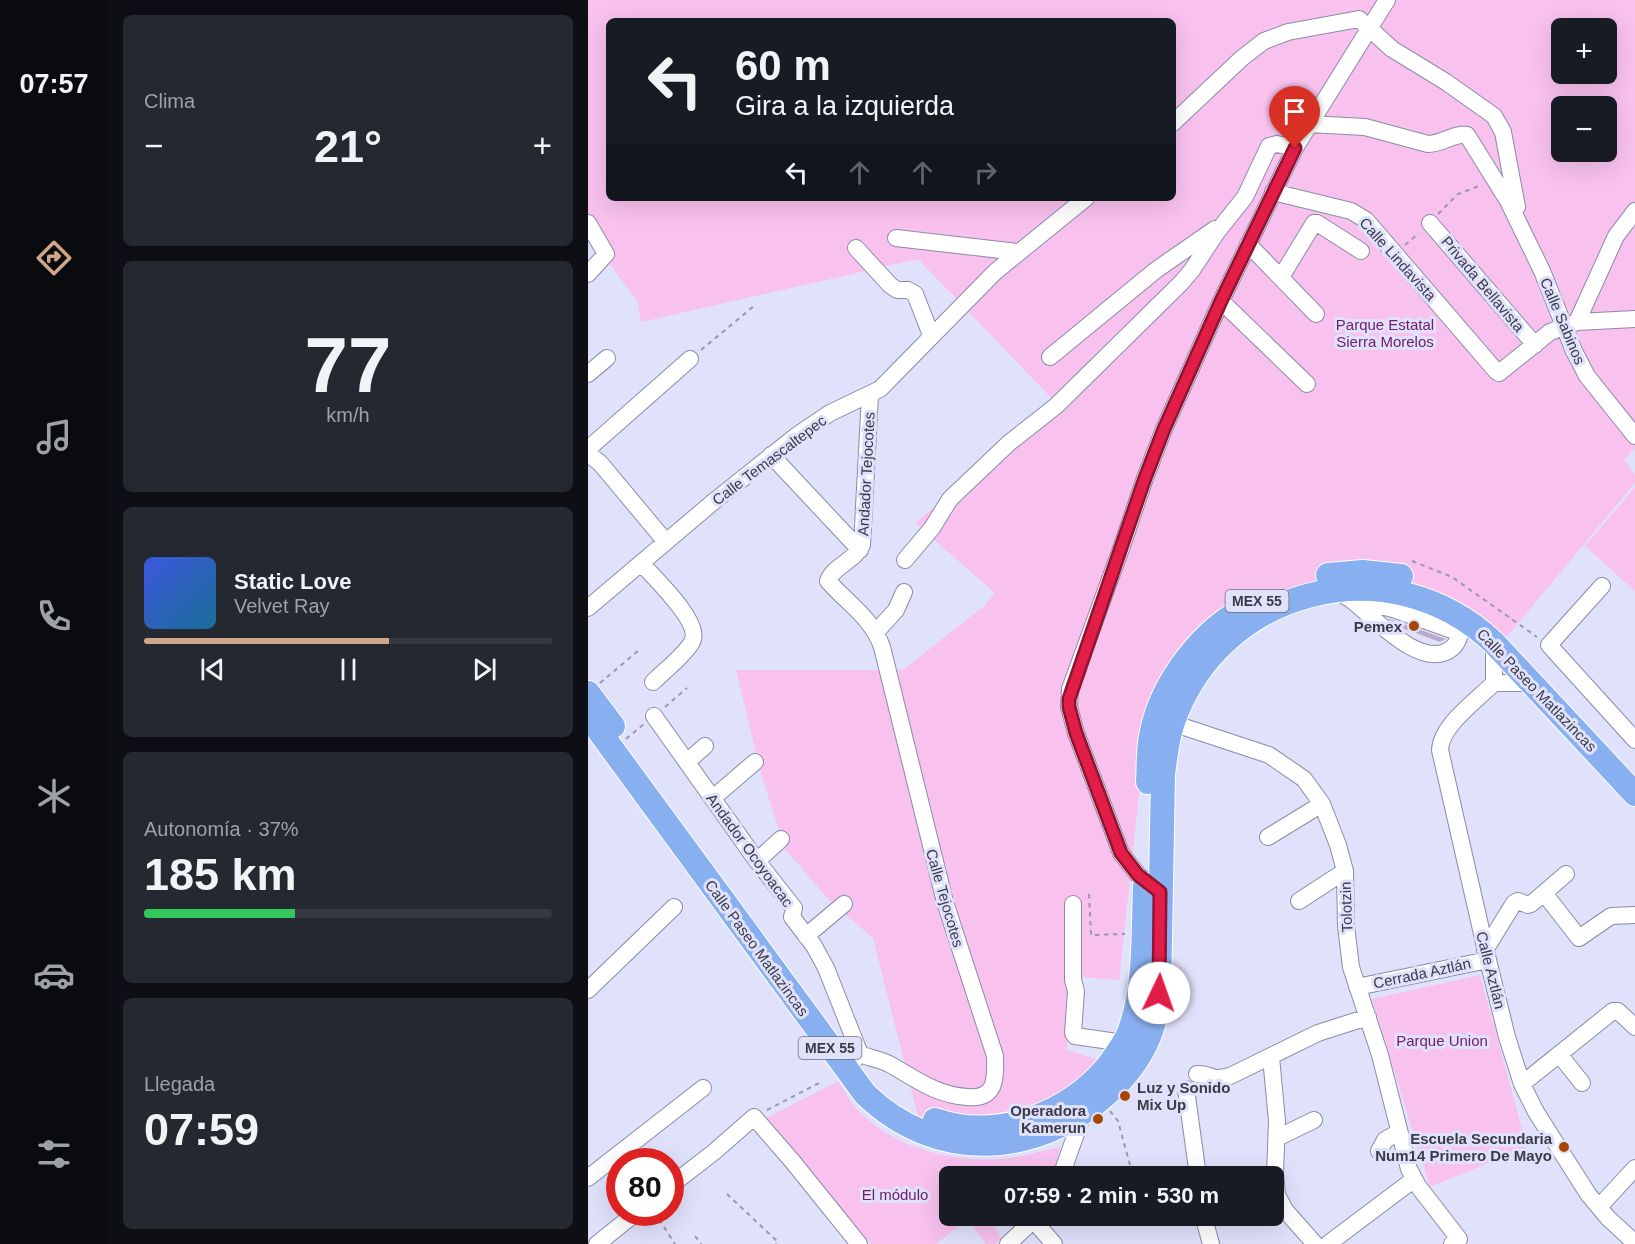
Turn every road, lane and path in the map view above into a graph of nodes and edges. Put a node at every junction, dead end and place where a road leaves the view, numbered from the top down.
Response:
1 (1387, 0) edge
2 (1370, 28) junction
3 (1176, 120) edge
4 (1308, 124) junction
5 (1295, 148) junction
6 (1496, 180) junction
7 (1273, 192) junction
8 (1082, 201) edge
9 (1635, 211) edge
10 (1431, 222) junction
11 (588, 223) edge
12 (1224, 224) junction
13 (1521, 228) junction
14 (896, 238) dead end
15 (1248, 244) junction
16 (856, 248) dead end
17 (1361, 251) dead end
18 (1018, 252) junction
19 (1396, 253) junction
20 (588, 274) edge
21 (1281, 277) junction
22 (1221, 301) junction
23 (754, 306) dead end
24 (1316, 314) dead end
25 (1635, 318) edge
26 (1570, 324) junction
27 (931, 335) junction
28 (1535, 345) junction
29 (1050, 357) dead end
30 (607, 358) dead end
31 (690, 360) joint
32 (588, 374) edge
33 (1307, 384) dead end
34 (870, 395) junction
35 (1635, 436) edge
36 (588, 449) edge
37 (588, 454) edge
38 (771, 455) junction
39 (666, 542) junction
40 (860, 550) junction
41 (1405, 559) dead end
42 (905, 560) dead end
43 (641, 563) junction
44 (830, 576) joint
45 (1602, 586) dead end
46 (904, 592) dead end
47 (1342, 594) junction
48 (588, 608) edge
49 (1462, 626) junction
50 (876, 632) junction
51 (1494, 643) junction
52 (1549, 645) junction
53 (639, 650) dead end
54 (653, 681) dead end
55 (1494, 683) junction
56 (1533, 683) junction
57 (588, 693) edge
58 (588, 716) edge
59 (654, 716) dead end
60 (1568, 721) junction
61 (1172, 723) junction
62 (1635, 740) edge
63 (705, 746) dead end
64 (687, 762) junction
65 (754, 762) dead end
66 (1635, 773) edge
67 (1635, 794) edge
68 (713, 798) junction
69 (1322, 804) junction
70 (1635, 808) edge
71 (1268, 837) dead end
72 (781, 840) dead end
73 (757, 861) junction
74 (1345, 871) junction
75 (1566, 874) dead end
76 (1152, 887) junction
77 (1544, 893) junction
78 (1089, 894) dead end
79 (1299, 901) dead end
80 (844, 904) dead end
81 (1073, 904) dead end
82 (674, 907) dead end
83 (1635, 915) edge
84 (1143, 934) junction
85 (806, 936) junction
86 (1486, 955) junction
87 (1357, 987) junction
88 (588, 990) edge
89 (1368, 1017) junction
90 (1635, 1027) edge
91 (1124, 1043) junction
92 (1559, 1054) junction
93 (857, 1057) junction
94 (1271, 1057) junction
95 (1197, 1074) dead end
96 (821, 1082) dead end
97 (1582, 1083) dead end
98 (1522, 1084) junction
99 (703, 1088) dead end
100 (1186, 1089) dead end
101 (1083, 1114) junction
102 (754, 1117) junction
103 (1314, 1120) dead end
104 (1118, 1121) dead end
105 (1399, 1132) junction
106 (1277, 1138) junction
107 (1379, 1151) dead end
108 (1065, 1166) edge
109 (1130, 1166) edge
110 (1197, 1166) edge
111 (1635, 1168) edge
112 (684, 1175) edge
113 (588, 1178) edge
114 (1413, 1180) junction
115 (727, 1194) dead end
116 (1599, 1207) junction
117 (622, 1226) edge
118 (663, 1226) edge
119 (1027, 1226) edge
120 (1042, 1226) edge
121 (1206, 1226) edge
122 (695, 1236) dead end
123 (606, 1241) edge
124 (1456, 1241) edge
125 (1635, 1243) edge
126 (675, 1244) edge
127 (701, 1244) edge
128 (776, 1244) edge
129 (859, 1244) edge
130 (1008, 1244) edge
131 (1054, 1244) edge
132 (1211, 1244) edge
133 (1315, 1244) edge
134 (1328, 1244) edge

1 - 2 street
2 - 3 street
2 - 4 street
2 - 13 street
4 - 5 street
4 - 6 street
5 - 7 street
5 - 12 street
6 - 10 path
6 - 13 street
7 - 15 street
7 - 19 street, Calle Lindavista
8 - 18 street, Calle Temascaltepec
9 - 26 street
10 - 19 path
10 - 28 street, Privada Bellavista
11 - 20 street
12 - 29 street
12 - 42 street
13 - 26 street, Calle Sabinos
14 - 18 street
15 - 21 street
15 - 22 street
16 - 27 street
17 - 21 street
18 - 27 street, Calle Temascaltepec
19 - 28 street, Calle Lindavista
21 - 24 street
22 - 33 street
22 - 76 street
23 - 31 path
25 - 26 street
26 - 28 street
26 - 35 street, Calle Sabinos
27 - 34 street, Calle Temascaltepec
30 - 32 street
31 - 36 street
34 - 38 street, Calle Temascaltepec
34 - 40 street, Andador Tejocotes
37 - 39 street
38 - 39 street, Calle Temascaltepec
38 - 40 street
39 - 43 street, Calle Temascaltepec
40 - 44 street, Andador Tejocotes
41 - 52 path
43 - 48 street, Calle Temascaltepec
43 - 54 street
44 - 50 street, Calle Tejocotes
45 - 52 street
46 - 50 street
47 - 49 highway, Calle Paseo Matlazincas / MEX 55
47 - 49 street
47 - 61 highway, Calle Paseo Matlazincas / MEX 55
49 - 51 highway, Calle Paseo Matlazincas / MEX 55
50 - 93 street, Calle Tejocotes
51 - 55 street
51 - 56 highway, Calle Paseo Matlazincas / MEX 55
52 - 62 street
53 - 57 path
55 - 56 street
55 - 86 street, Calle Aztlán
56 - 60 highway, Calle Paseo Matlazincas / MEX 55
57 - 93 highway, Calle Paseo Matlazincas / MEX 55
58 - 101 highway, Calle Paseo Matlazincas / MEX 55
59 - 64 street, Andador Ocoyoacac
60 - 67 highway, Calle Paseo Matlazincas / MEX 55
60 - 70 street
61 - 69 street, Tolotzin
61 - 76 highway, Calle Paseo Matlazincas / MEX 55
63 - 64 street
64 - 68 street, Andador Ocoyoacac
65 - 68 street
66 - 76 highway, Calle Paseo Matlazincas / MEX 55
68 - 73 street, Andador Ocoyoacac
69 - 71 street
69 - 74 street, Tolotzin
72 - 73 street
73 - 85 street, Andador Ocoyoacac
74 - 79 street
74 - 87 street, Tolotzin
75 - 77 street
76 - 84 highway, Calle Paseo Matlazincas / MEX 55
76 - 101 highway, Calle Paseo Matlazincas / MEX 55
77 - 83 street
77 - 86 street
78 - 84 path
80 - 85 street
81 - 91 street
82 - 88 street
84 - 91 highway, Calle Paseo Matlazincas / MEX 55
85 - 93 street, Andador Ocoyoacac
86 - 87 street, Cerrada Aztlán
86 - 98 street, Calle Aztlán
87 - 89 street, Tolotzin
89 - 94 street
89 - 105 street, Tolotzin
90 - 92 street
91 - 93 highway, Calle Paseo Matlazincas / MEX 55
92 - 97 street
92 - 98 street
94 - 95 street
94 - 106 street
96 - 102 path
98 - 116 street, Calle Aztlán
99 - 113 street
100 - 110 street
101 - 108 street
102 - 112 street
102 - 129 street
103 - 106 street
104 - 109 path
105 - 107 street
105 - 114 street, Tolotzin
106 - 133 street
111 - 116 street
114 - 124 street
114 - 134 street
115 - 128 path
116 - 125 street, Calle Aztlán
117 - 123 street
118 - 126 path
119 - 130 street
120 - 131 street
121 - 132 street
122 - 127 path

